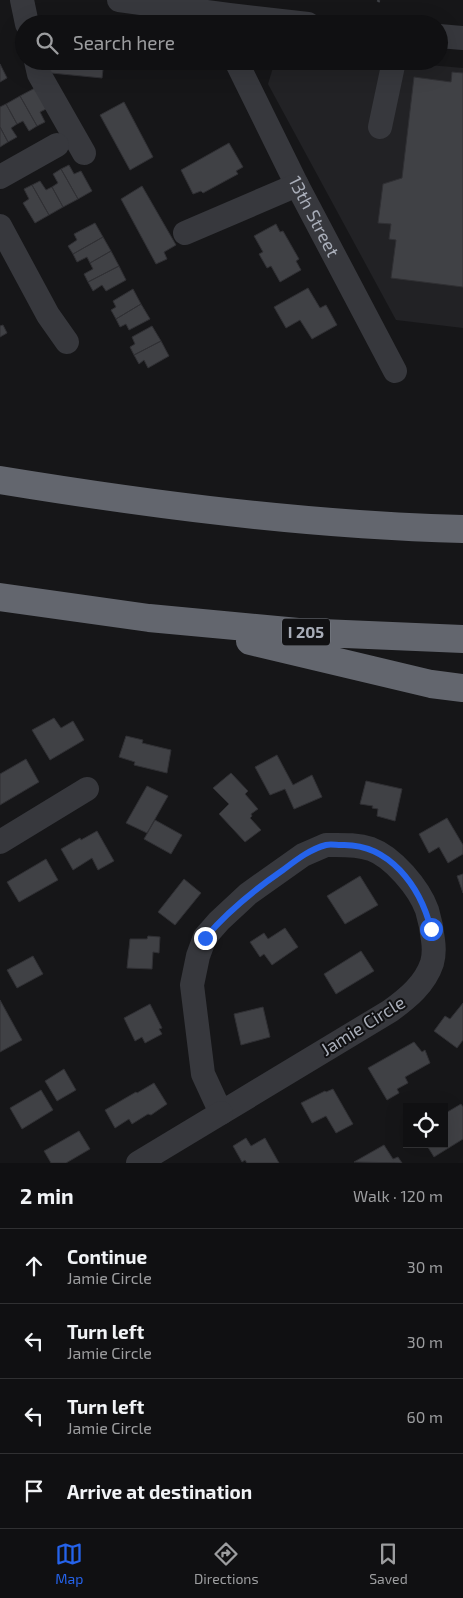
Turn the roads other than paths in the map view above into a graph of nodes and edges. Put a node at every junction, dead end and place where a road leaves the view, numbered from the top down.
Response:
1 (22, 0) edge
2 (119, 0) edge
3 (177, 4) edge
4 (25, 15) edge
5 (213, 15) edge
6 (448, 37) edge
7 (463, 38) edge
8 (38, 70) edge
9 (240, 70) edge
10 (392, 70) edge
11 (380, 127) dead end
12 (58, 145) dead end
13 (84, 153) dead end
14 (0, 176) edge
15 (297, 185) junction
16 (0, 226) edge
17 (185, 233) dead end
18 (67, 342) dead end
19 (395, 371) dead end
20 (0, 480) edge
21 (463, 512) edge
22 (346, 523) junction
23 (463, 529) edge
24 (0, 596) edge
25 (149, 618) junction
26 (463, 640) edge
27 (463, 688) edge
28 (87, 789) dead end
29 (0, 842) edge
30 (221, 1113) junction
31 (138, 1163) edge

1 - 4 street
2 - 3 street
3 - 5 street
6 - 7 street
8 - 13 street
9 - 15 street, 13th Street
10 - 11 street
12 - 14 street
15 - 17 street
15 - 19 street, 13th Street
16 - 18 street
20 - 22 highway
21 - 22 highway
22 - 23 highway
24 - 25 highway, I 205
25 - 26 highway, I 205
25 - 27 highway
28 - 29 street
30 - 30 street, Jamie Circle
30 - 31 street, Jamie Circle

